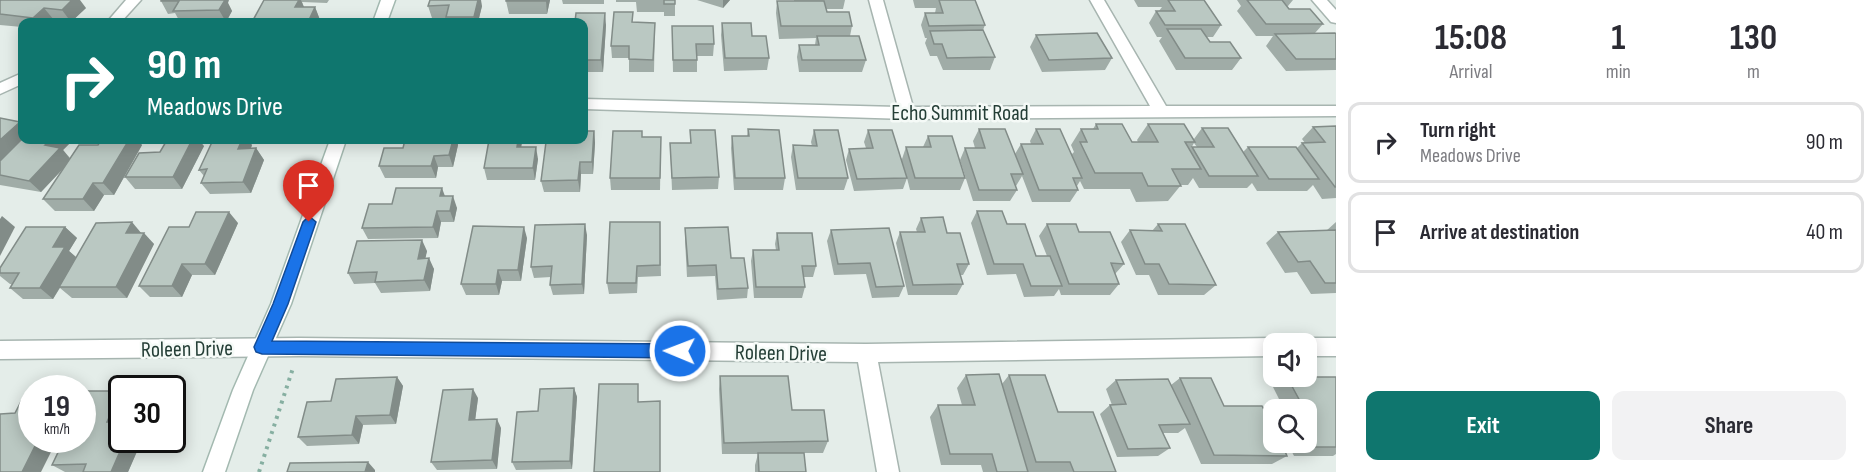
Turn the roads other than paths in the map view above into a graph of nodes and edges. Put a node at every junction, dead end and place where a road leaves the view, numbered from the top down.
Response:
1 (134, 0) edge
2 (388, 0) edge
3 (876, 0) edge
4 (1097, 0) edge
5 (1319, 0) edge
6 (118, 18) edge
7 (381, 18) edge
8 (1336, 19) edge
9 (18, 80) edge
10 (2, 86) edge
11 (18, 90) edge
12 (588, 104) edge
13 (1336, 111) edge
14 (907, 113) junction
15 (1162, 113) junction
16 (338, 144) edge
17 (262, 347) junction
18 (1263, 347) edge
19 (1317, 347) edge
20 (1336, 347) edge
21 (0, 350) edge
22 (866, 353) junction
23 (214, 472) edge
24 (888, 472) edge

1 - 6 street
2 - 7 street
3 - 14 street
4 - 15 street
5 - 8 street
9 - 10 street
10 - 11 street
12 - 14 street, Echo Summit Road
13 - 15 street, Echo Summit Road
14 - 15 street, Echo Summit Road
16 - 17 street
17 - 21 street, Roleen Drive
17 - 22 street, Roleen Drive
17 - 23 street
18 - 22 street, Roleen Drive
19 - 20 street
22 - 24 street

